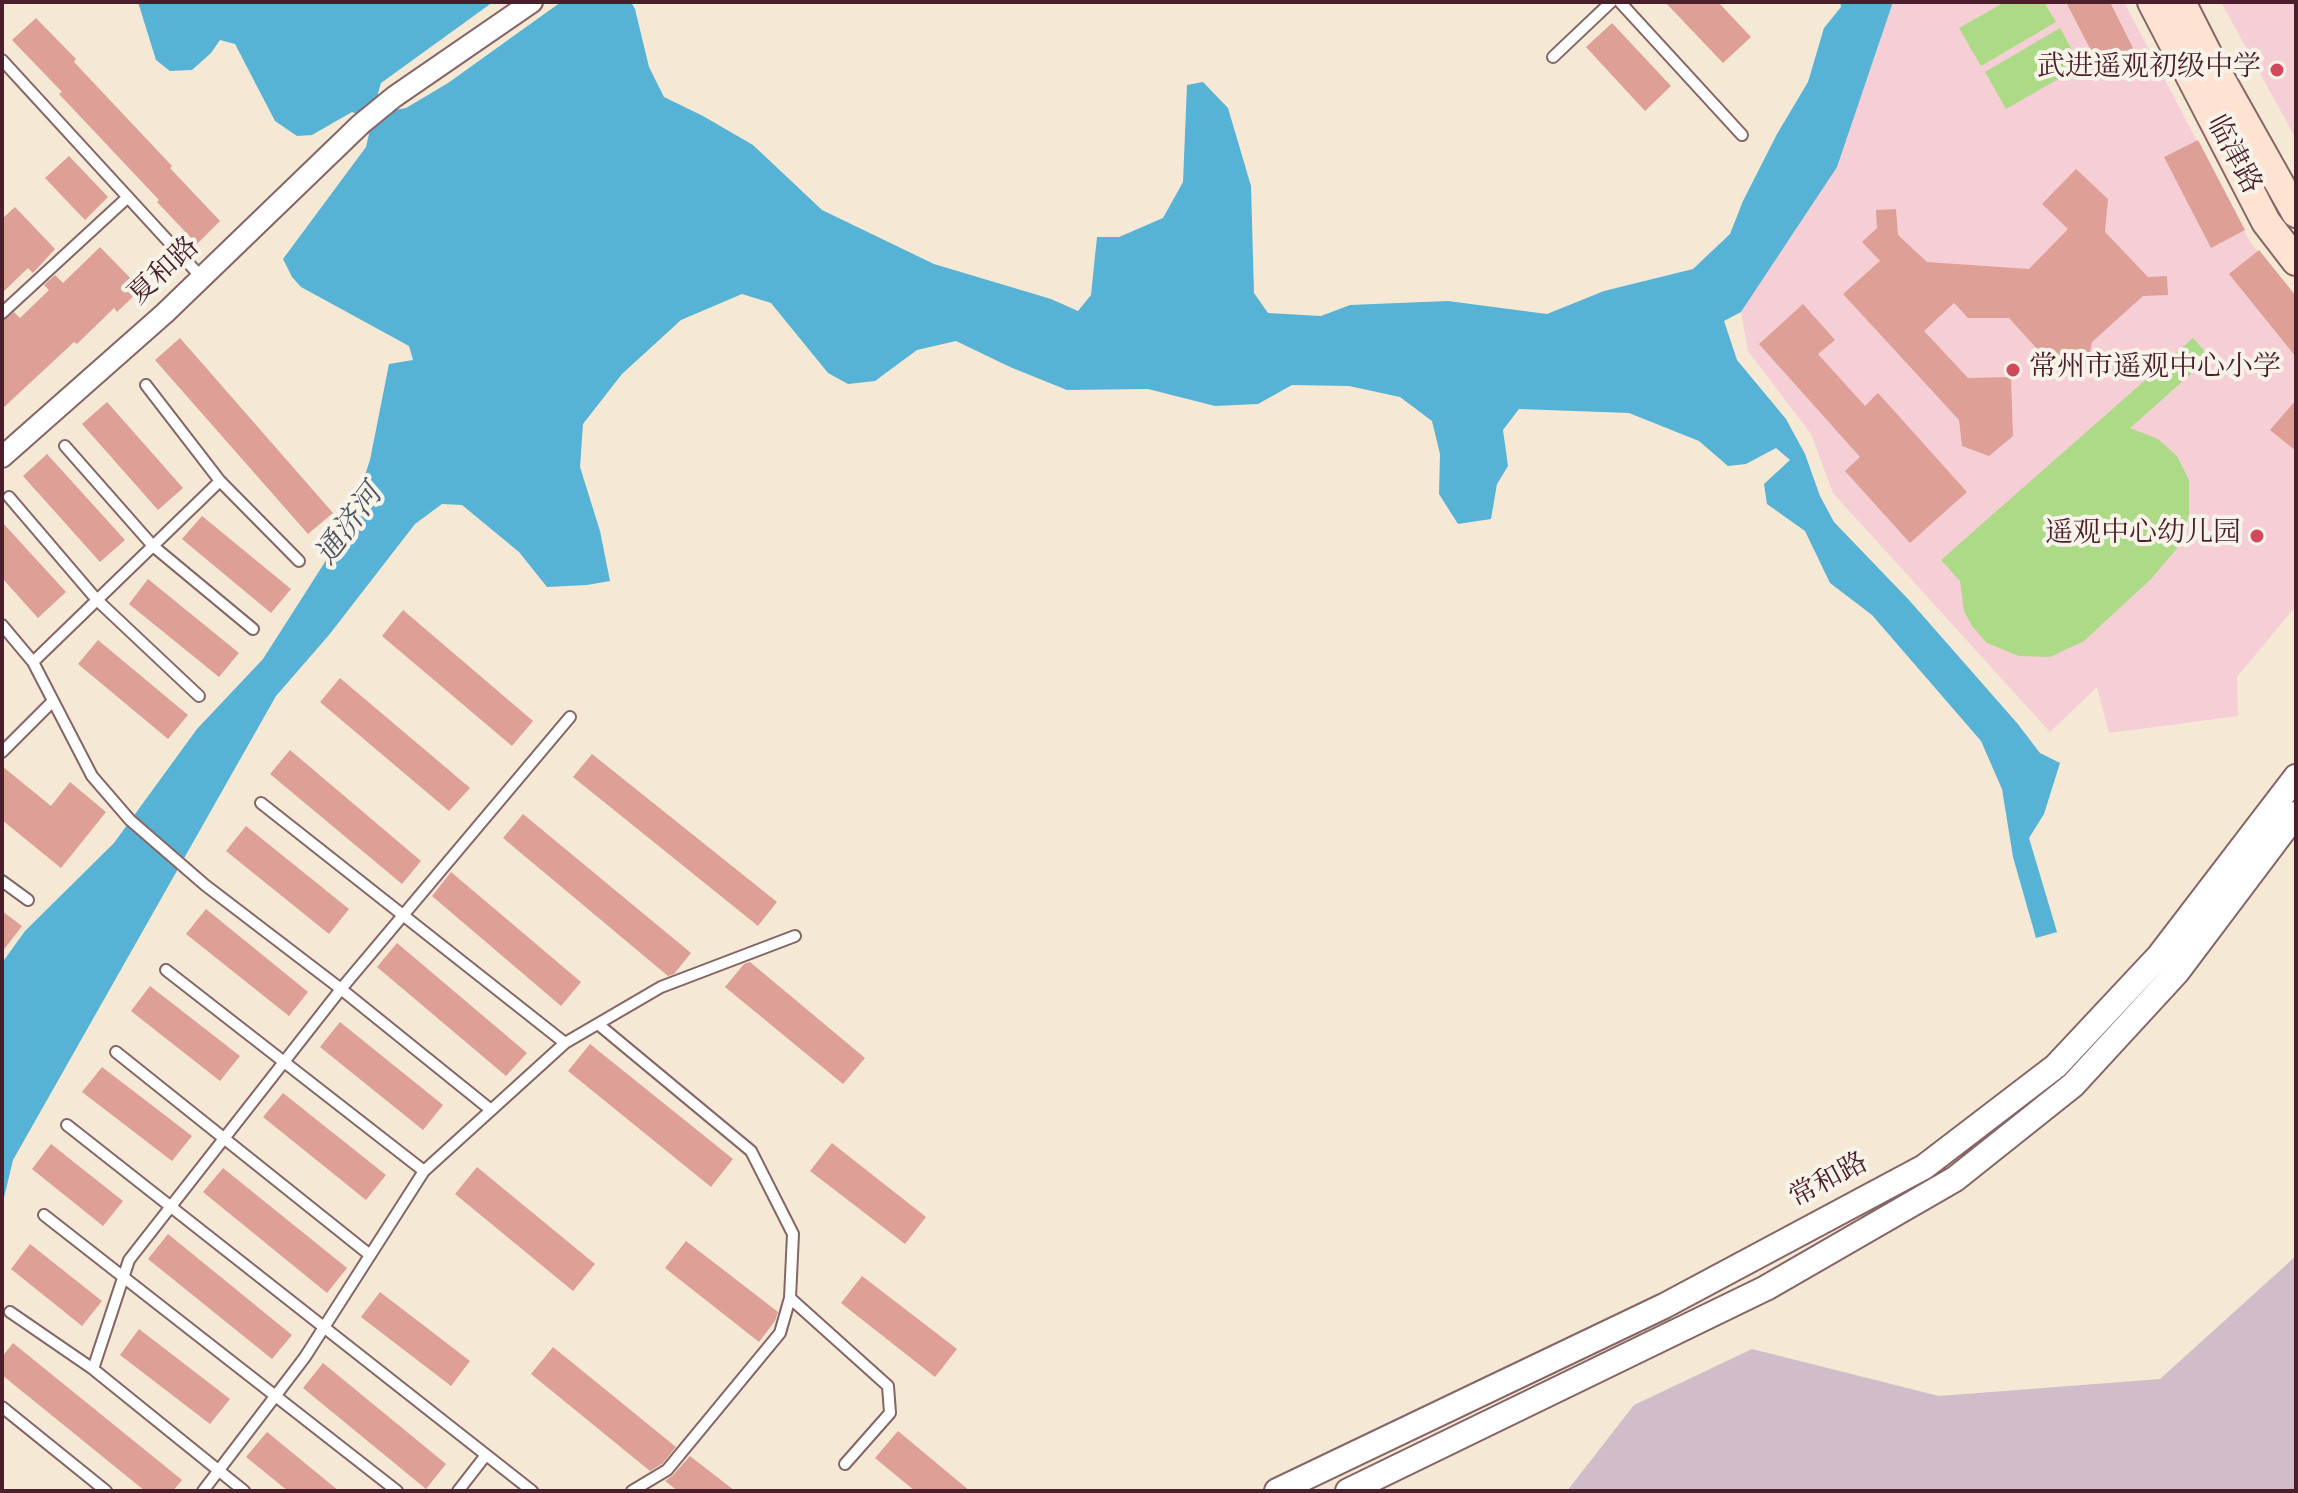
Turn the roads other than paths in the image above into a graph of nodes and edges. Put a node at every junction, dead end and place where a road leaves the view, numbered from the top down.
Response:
1 (532, 2) edge
2 (1611, 2) edge
3 (1620, 2) edge
4 (2152, 2) edge
5 (2181, 2) edge
6 (1553, 57) dead end
7 (2, 60) edge
8 (1742, 135) dead end
9 (128, 197) junction
10 (2296, 213) edge
11 (2296, 261) edge
12 (202, 278) junction
13 (2, 313) edge
14 (146, 385) dead end
15 (65, 446) dead end
16 (2, 457) edge
17 (220, 481) junction
18 (9, 497) dead end
19 (153, 546) junction
20 (299, 561) dead end
21 (97, 600) junction
22 (2, 625) edge
23 (253, 629) dead end
24 (33, 662) junction
25 (199, 696) dead end
26 (53, 701) junction
27 (570, 717) dead end
28 (2, 752) edge
29 (2296, 777) edge
30 (261, 803) dead end
31 (2296, 814) edge
32 (2, 881) edge
33 (28, 900) dead end
34 (403, 915) junction
35 (795, 936) dead end
36 (166, 970) dead end
37 (341, 989) junction
38 (598, 1024) junction
39 (565, 1043) junction
40 (116, 1052) dead end
41 (284, 1062) junction
42 (491, 1110) junction
43 (67, 1125) dead end
44 (224, 1138) junction
45 (424, 1171) junction
46 (170, 1207) junction
47 (44, 1215) dead end
48 (370, 1255) junction
49 (124, 1277) junction
50 (790, 1298) junction
51 (10, 1312) dead end
52 (323, 1328) junction
53 (93, 1369) junction
54 (275, 1396) junction
55 (2, 1407) edge
56 (486, 1455) junction
57 (845, 1464) dead end
58 (218, 1470) junction
59 (106, 1491) edge
60 (203, 1491) edge
61 (244, 1491) edge
62 (397, 1491) edge
63 (458, 1491) edge
64 (532, 1491) edge
65 (632, 1491) edge
66 (1277, 1491) edge
67 (1348, 1491) edge

1 - 12 street, 夏和路
2 - 6 lane
3 - 8 lane
4 - 11 main road, 临津路
5 - 10 main road, 临津路
7 - 9 lane
9 - 12 lane
9 - 13 lane
12 - 16 street, 夏和路
14 - 17 lane
15 - 19 lane
17 - 19 lane
17 - 20 lane
18 - 21 lane
19 - 21 lane
19 - 23 lane
21 - 24 lane
21 - 25 lane
22 - 24 lane
24 - 26 lane
26 - 28 lane
26 - 37 lane
27 - 34 lane
29 - 66 street, 常和路
30 - 34 lane
31 - 67 street, 常和路
32 - 33 lane
34 - 37 lane
34 - 39 lane
35 - 38 lane
36 - 41 lane
37 - 41 lane
37 - 42 lane
38 - 39 lane
38 - 50 lane
39 - 42 lane
40 - 44 lane
41 - 44 lane
41 - 45 lane
42 - 45 lane
43 - 46 lane
44 - 46 lane
44 - 48 lane
45 - 48 lane
46 - 49 lane
46 - 52 lane
47 - 49 lane
48 - 52 lane
49 - 53 lane
49 - 54 lane
50 - 57 lane
50 - 65 lane
51 - 53 lane
52 - 54 lane
52 - 56 lane
53 - 58 lane
54 - 58 lane
54 - 62 lane
55 - 59 lane
56 - 63 lane
56 - 64 lane
58 - 60 lane
58 - 61 lane

